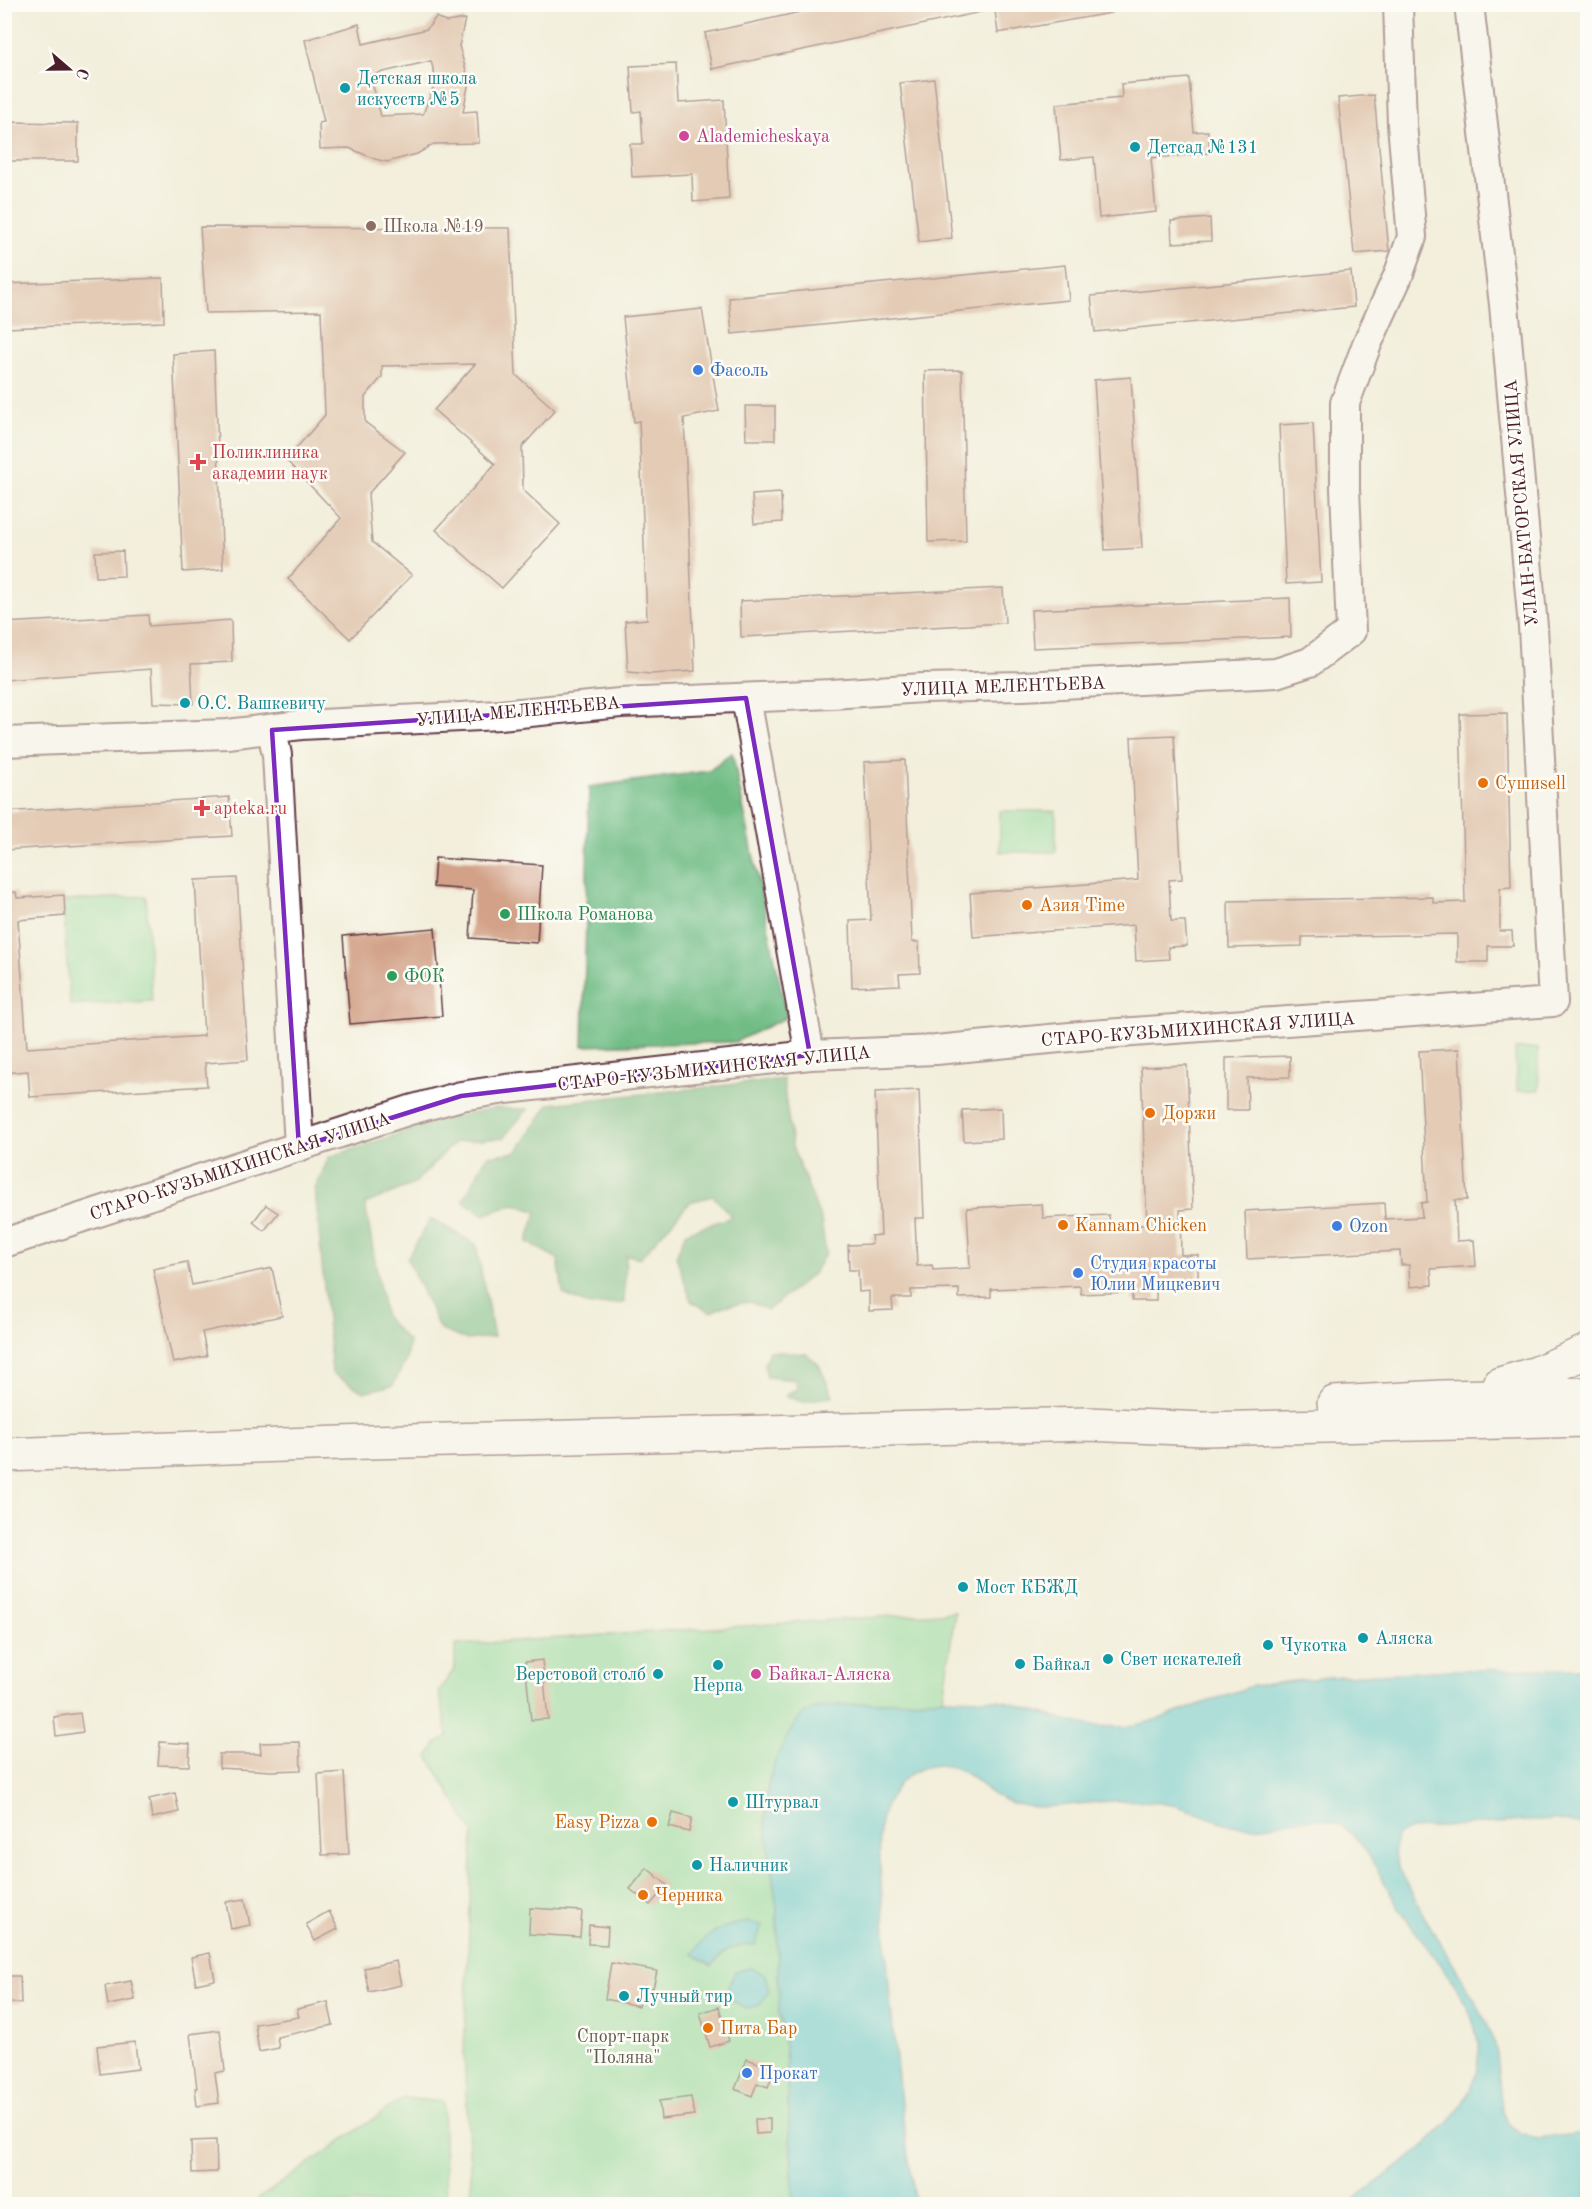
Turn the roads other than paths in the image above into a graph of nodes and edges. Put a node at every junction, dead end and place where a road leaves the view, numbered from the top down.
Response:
1 (1398, 4) edge
2 (1469, 4) edge
3 (746, 698) junction
4 (272, 730) junction
5 (4, 742) edge
6 (1553, 1002) joint
7 (810, 1055) junction
8 (299, 1147) junction
9 (4, 1243) edge
10 (1587, 1351) edge
11 (1587, 1394) edge
12 (1442, 1397) junction
13 (1587, 1420) edge
14 (1088, 1424) junction
15 (4, 1455) edge

1 - 3 street, УЛИЦА МЕЛЕНТЬЕВА
2 - 6 street, УЛАН-БАТОРСКАЯ УЛИЦА
3 - 4 street, УЛИЦА МЕЛЕНТЬЕВА
3 - 7 street
4 - 5 street, УЛИЦА МЕЛЕНТЬЕВА
4 - 8 street
6 - 7 street, СТАРО-КУЗЬМИХИНСКАЯ УЛИЦА
7 - 8 street, СТАРО-КУЗЬМИХИНСКАЯ УЛИЦА
8 - 9 street, СТАРО-КУЗЬМИХИНСКАЯ УЛИЦА
10 - 12 main road
11 - 12 main road
12 - 14 main road
13 - 14 main road
14 - 15 main road

